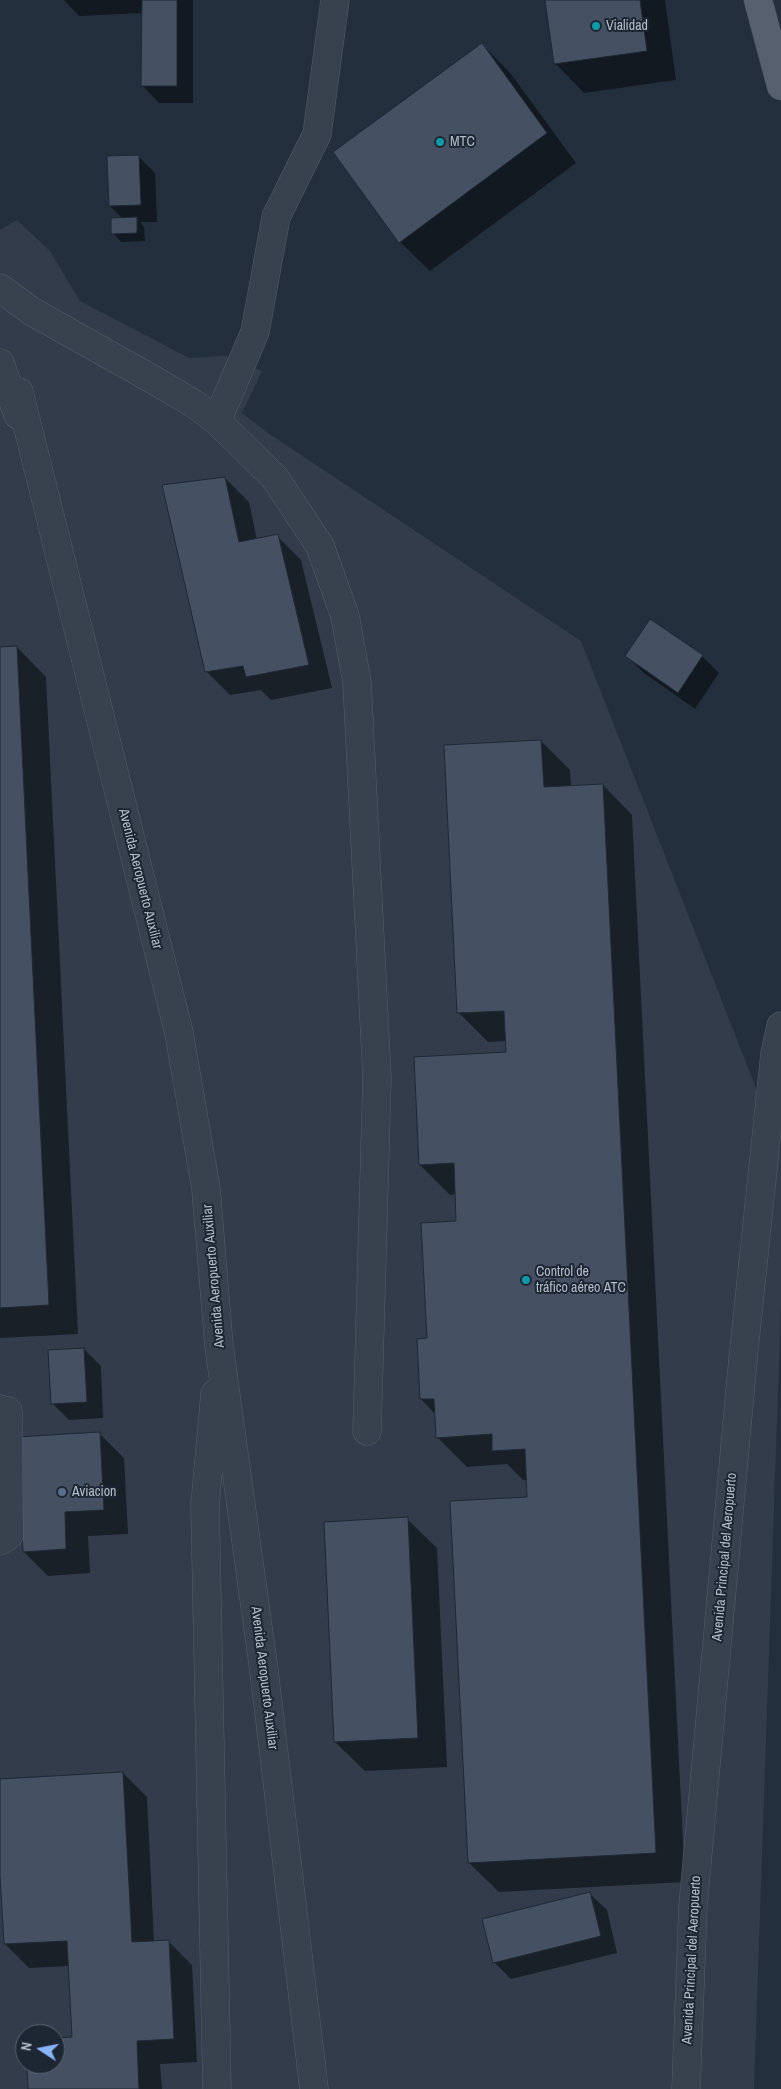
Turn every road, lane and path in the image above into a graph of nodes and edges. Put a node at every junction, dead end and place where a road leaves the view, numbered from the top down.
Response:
1 (335, 0) edge
2 (758, 0) edge
3 (781, 86) edge
4 (0, 288) edge
5 (0, 363) edge
6 (19, 392) dead end
7 (0, 412) edge
8 (217, 420) junction
9 (41, 477) junction
10 (781, 1026) edge
11 (220, 1346) junction
12 (0, 1409) edge
13 (367, 1431) dead end
14 (0, 1541) edge
15 (216, 2089) edge
16 (314, 2089) edge
17 (686, 2089) edge

1 - 8 lane
2 - 3 main road
4 - 8 lane
5 - 9 lane, Avenida Aeropuerto Auxiliar
6 - 9 lane, Avenida Aeropuerto Auxiliar
7 - 9 lane
8 - 13 lane
9 - 11 lane, Avenida Aeropuerto Auxiliar
10 - 17 lane, Avenida Principal del Aeropuerto
11 - 15 lane
11 - 16 lane, Avenida Aeropuerto Auxiliar
12 - 14 lane

